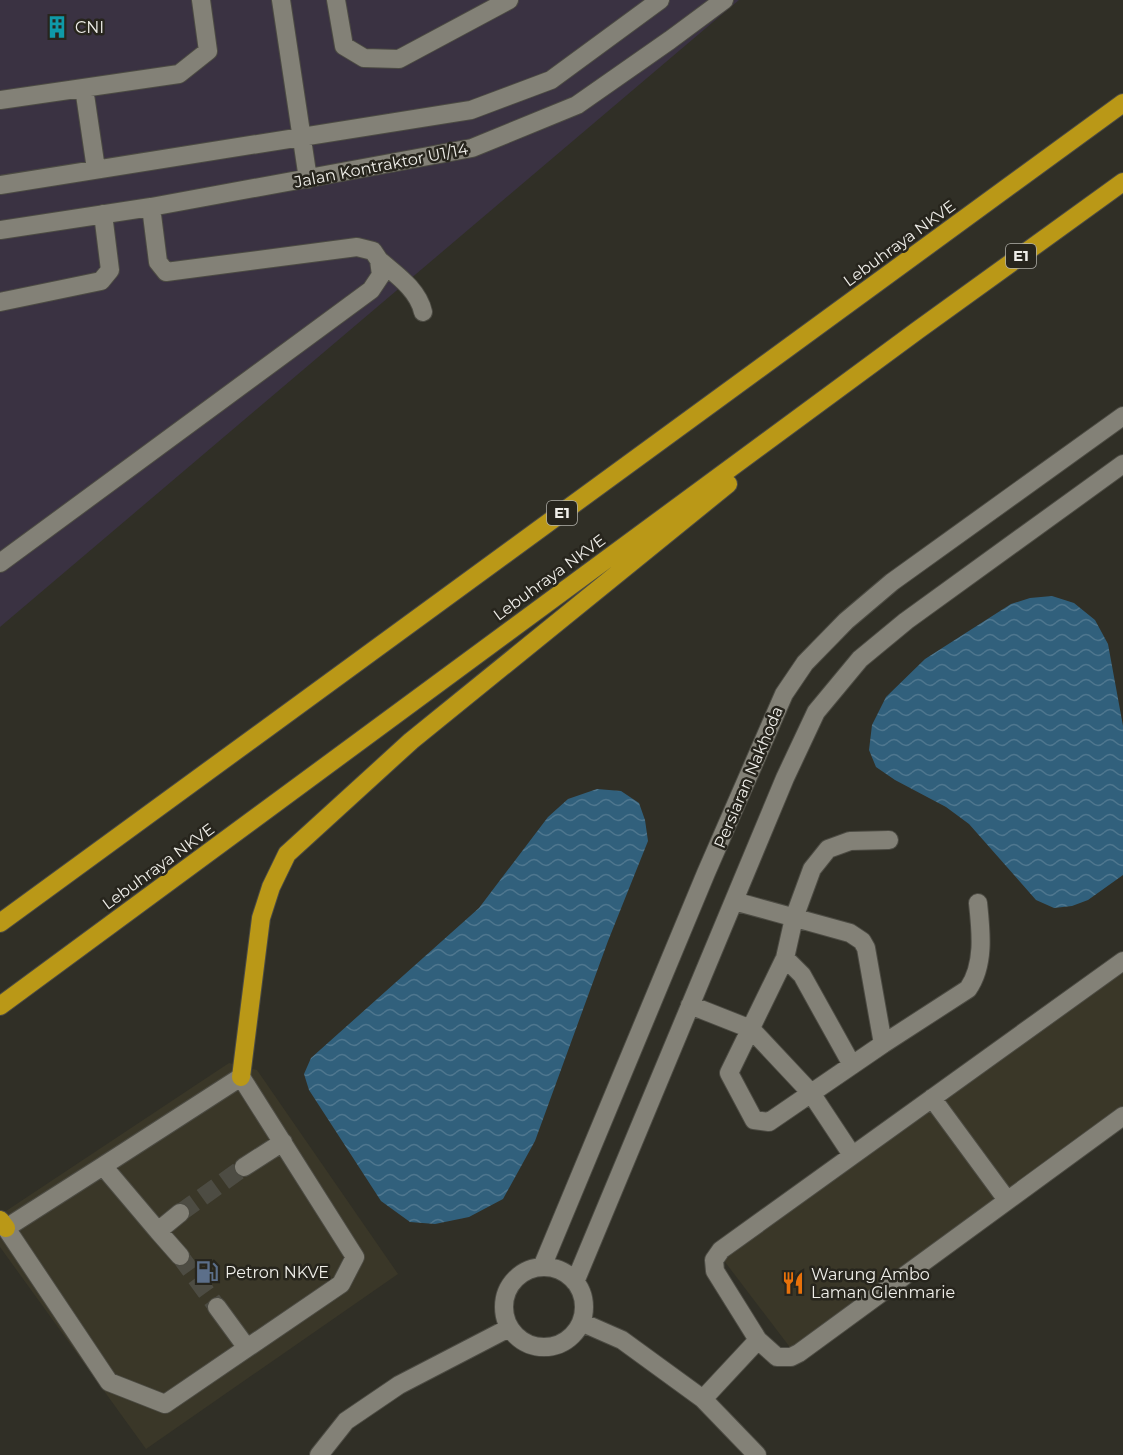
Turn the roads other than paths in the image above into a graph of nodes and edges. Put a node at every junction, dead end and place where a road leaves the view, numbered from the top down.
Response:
1 (201, 0) edge
2 (281, 0) edge
3 (336, 0) edge
4 (509, 0) edge
5 (660, 0) edge
6 (724, 0) edge
7 (84, 88) junction
8 (0, 100) edge
9 (1123, 103) edge
10 (302, 137) junction
11 (96, 169) junction
12 (308, 179) junction
13 (1123, 182) edge
14 (0, 184) edge
15 (151, 207) junction
16 (103, 214) junction
17 (0, 230) edge
18 (379, 260) junction
19 (0, 302) edge
20 (423, 312) dead end
21 (918, 330) junction
22 (1123, 416) edge
23 (1123, 464) edge
24 (0, 563) edge
25 (889, 840) dead end
26 (734, 901) junction
27 (978, 903) dead end
28 (794, 918) junction
29 (0, 923) edge
30 (785, 958) junction
31 (1123, 961) edge
32 (690, 1005) junction
33 (0, 1006) edge
34 (751, 1029) junction
35 (883, 1044) junction
36 (852, 1065) junction
37 (241, 1077) junction
38 (811, 1093) junction
39 (932, 1098) junction
40 (1123, 1116) edge
41 (283, 1143) junction
42 (852, 1155) junction
43 (103, 1166) junction
44 (244, 1167) tunnel mouth
45 (1007, 1200) junction
46 (180, 1213) tunnel mouth
47 (3, 1224) edge
48 (158, 1231) junction
49 (180, 1256) tunnel mouth
50 (542, 1267) junction
51 (575, 1281) junction
52 (217, 1307) tunnel mouth
53 (581, 1322) junction
54 (509, 1328) junction
55 (758, 1340) junction
56 (248, 1348) junction
57 (703, 1398) junction
58 (319, 1455) edge
59 (757, 1455) edge

1 - 7 street
2 - 10 street
3 - 4 street
5 - 10 street
6 - 12 street, Jalan Kontraktor U1/14
7 - 8 street
7 - 11 street
9 - 29 highway, Lebuhraya NKVE / E1
10 - 11 street
10 - 12 street
11 - 14 street
12 - 15 street, Jalan Kontraktor U1/14
13 - 21 highway, Lebuhraya NKVE / E1
15 - 16 street, Jalan Kontraktor U1/14
15 - 18 street
16 - 17 street, Jalan Kontraktor U1/14
16 - 19 street
18 - 20 street
18 - 24 street
21 - 33 highway, Lebuhraya NKVE / E1
21 - 37 highway
22 - 50 street, Persiaran Nakhoda
23 - 26 street
25 - 28 street
26 - 28 street
26 - 32 street
27 - 35 street
28 - 30 street
28 - 35 street
30 - 34 street
30 - 36 street
31 - 39 street
32 - 34 street
32 - 51 street
34 - 38 street
34 - 38 street
35 - 36 street
36 - 38 street
37 - 41 street
37 - 43 street
38 - 42 street
39 - 42 street
39 - 45 street
40 - 45 street
41 - 44 street
41 - 56 street
42 - 55 street
43 - 47 street
43 - 48 street
45 - 55 street
46 - 48 street
47 - 56 street
48 - 49 street
50 - 51 street
50 - 54 street
51 - 53 street
52 - 56 street
53 - 54 street
53 - 57 street
54 - 58 street
55 - 57 street
57 - 59 street

